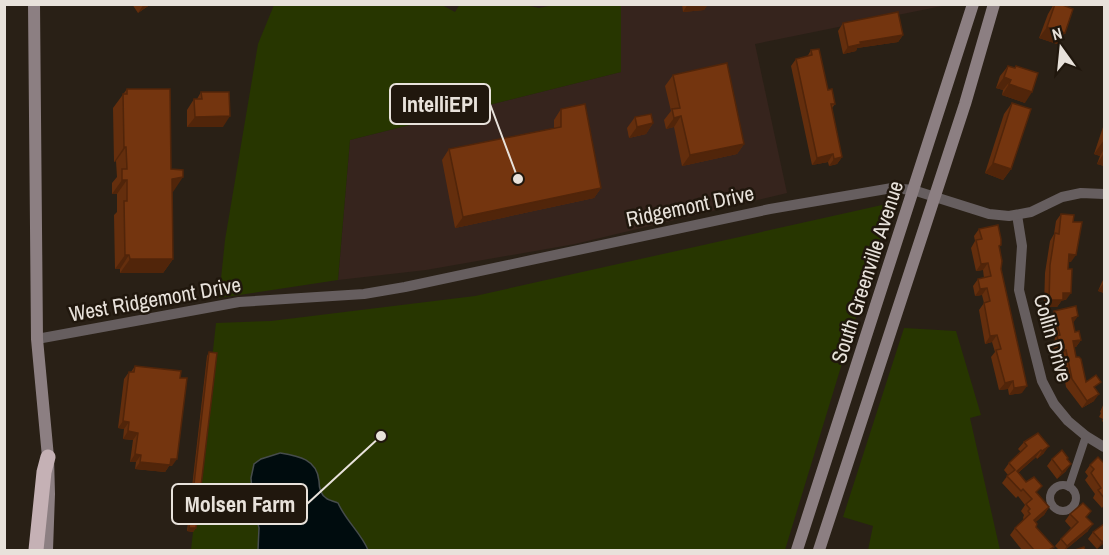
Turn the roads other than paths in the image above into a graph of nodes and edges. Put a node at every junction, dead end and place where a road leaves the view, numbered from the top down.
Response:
1 (34, 4) edge
2 (974, 4) edge
3 (994, 4) edge
4 (965, 31) junction
5 (984, 36) junction
6 (913, 190) junction
7 (1104, 194) edge
8 (935, 196) junction
9 (1017, 215) junction
10 (280, 300) joint
11 (37, 339) junction
12 (1086, 436) junction
13 (1104, 447) edge
14 (48, 457) junction
15 (1070, 487) dead end
16 (36, 550) edge
17 (47, 550) edge
18 (797, 550) edge
19 (819, 550) edge

1 - 11 main road
2 - 4 main road, South Greenville Avenue
3 - 5 main road, South Greenville Avenue
4 - 5 main road
4 - 6 main road, South Greenville Avenue
5 - 8 main road, South Greenville Avenue
6 - 8 street, Ridgemont Drive
6 - 10 street, Ridgemont Drive
6 - 18 main road, South Greenville Avenue
7 - 9 street, Ridgemont Drive
8 - 9 street, Ridgemont Drive
8 - 19 main road, South Greenville Avenue
9 - 12 street, Collin Drive
10 - 11 street, West Ridgemont Drive
11 - 14 main road
12 - 13 street, Collin Drive
12 - 15 street
14 - 16 highway
14 - 17 main road

